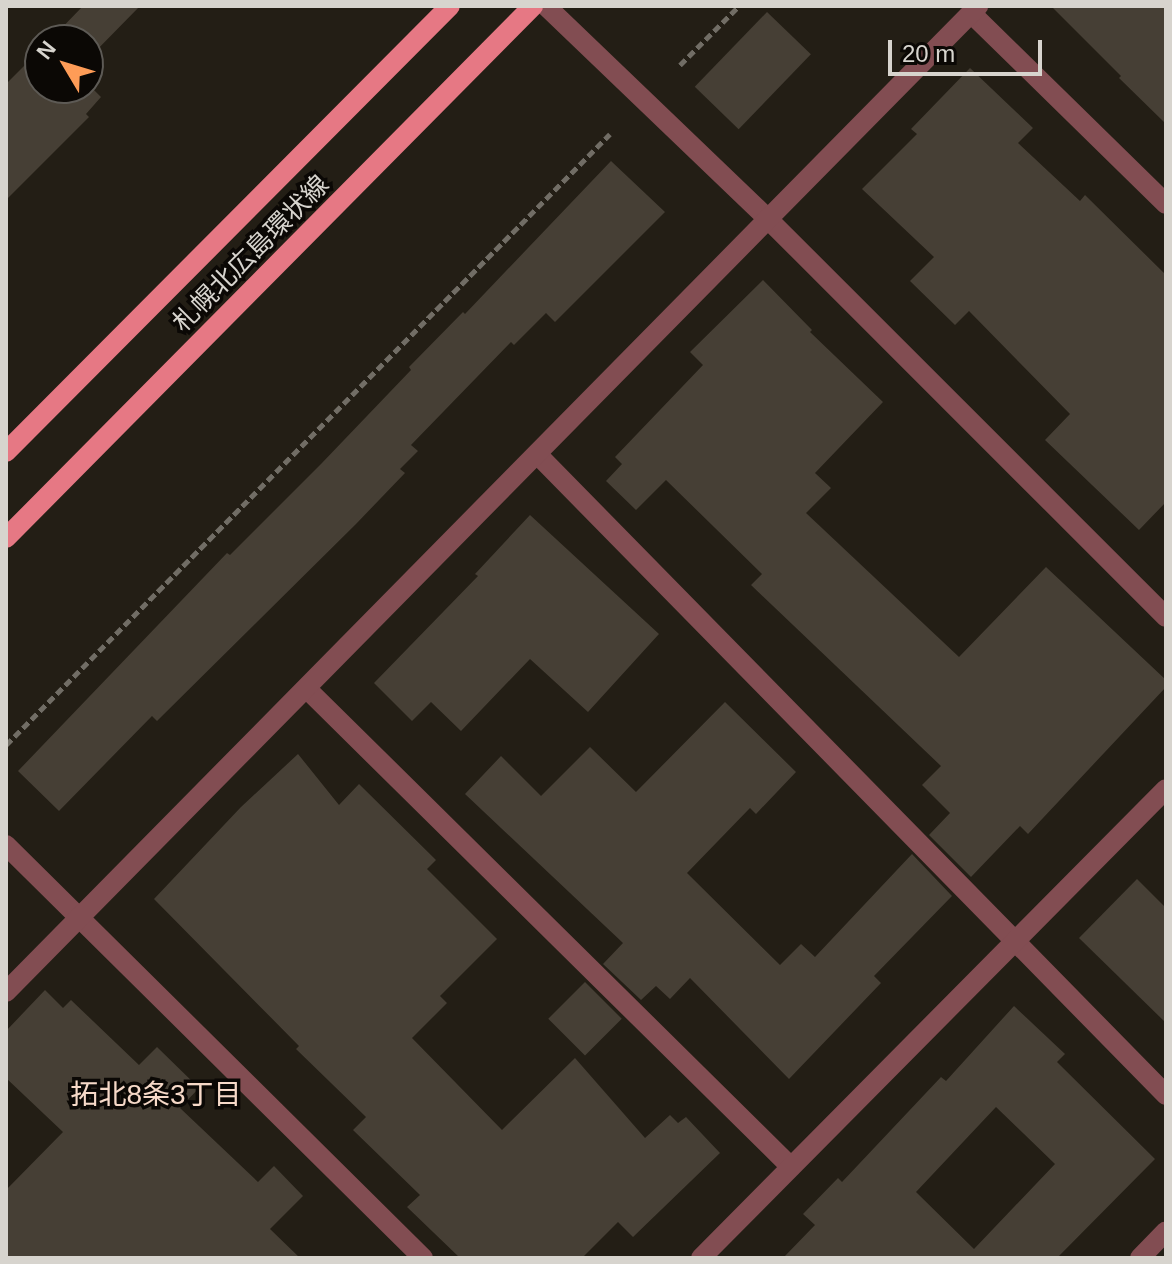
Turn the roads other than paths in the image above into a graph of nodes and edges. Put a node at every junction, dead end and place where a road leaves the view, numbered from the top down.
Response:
1 (450, 6) edge
2 (533, 6) edge
3 (546, 6) edge
4 (975, 10) edge
5 (1166, 204) edge
6 (768, 219) junction
7 (6, 452) edge
8 (538, 455) junction
9 (6, 538) edge
10 (1166, 617) edge
11 (307, 689) junction
12 (1166, 789) edge
13 (6, 845) edge
14 (80, 918) junction
15 (1014, 942) junction
16 (6, 992) edge
17 (1166, 1095) edge
18 (791, 1167) junction
19 (1166, 1231) edge
20 (423, 1258) edge
21 (701, 1258) edge
22 (1140, 1258) edge

1 - 7 main road, 札幌北広島環状線
2 - 9 main road, 札幌北広島環状線
3 - 6 street
4 - 5 street
4 - 6 street
6 - 8 street
6 - 10 street
8 - 11 street
8 - 15 street
11 - 14 street
11 - 18 street
12 - 15 street
13 - 14 street
14 - 16 street
14 - 20 street
15 - 17 street
15 - 18 street
18 - 21 street
19 - 22 street

